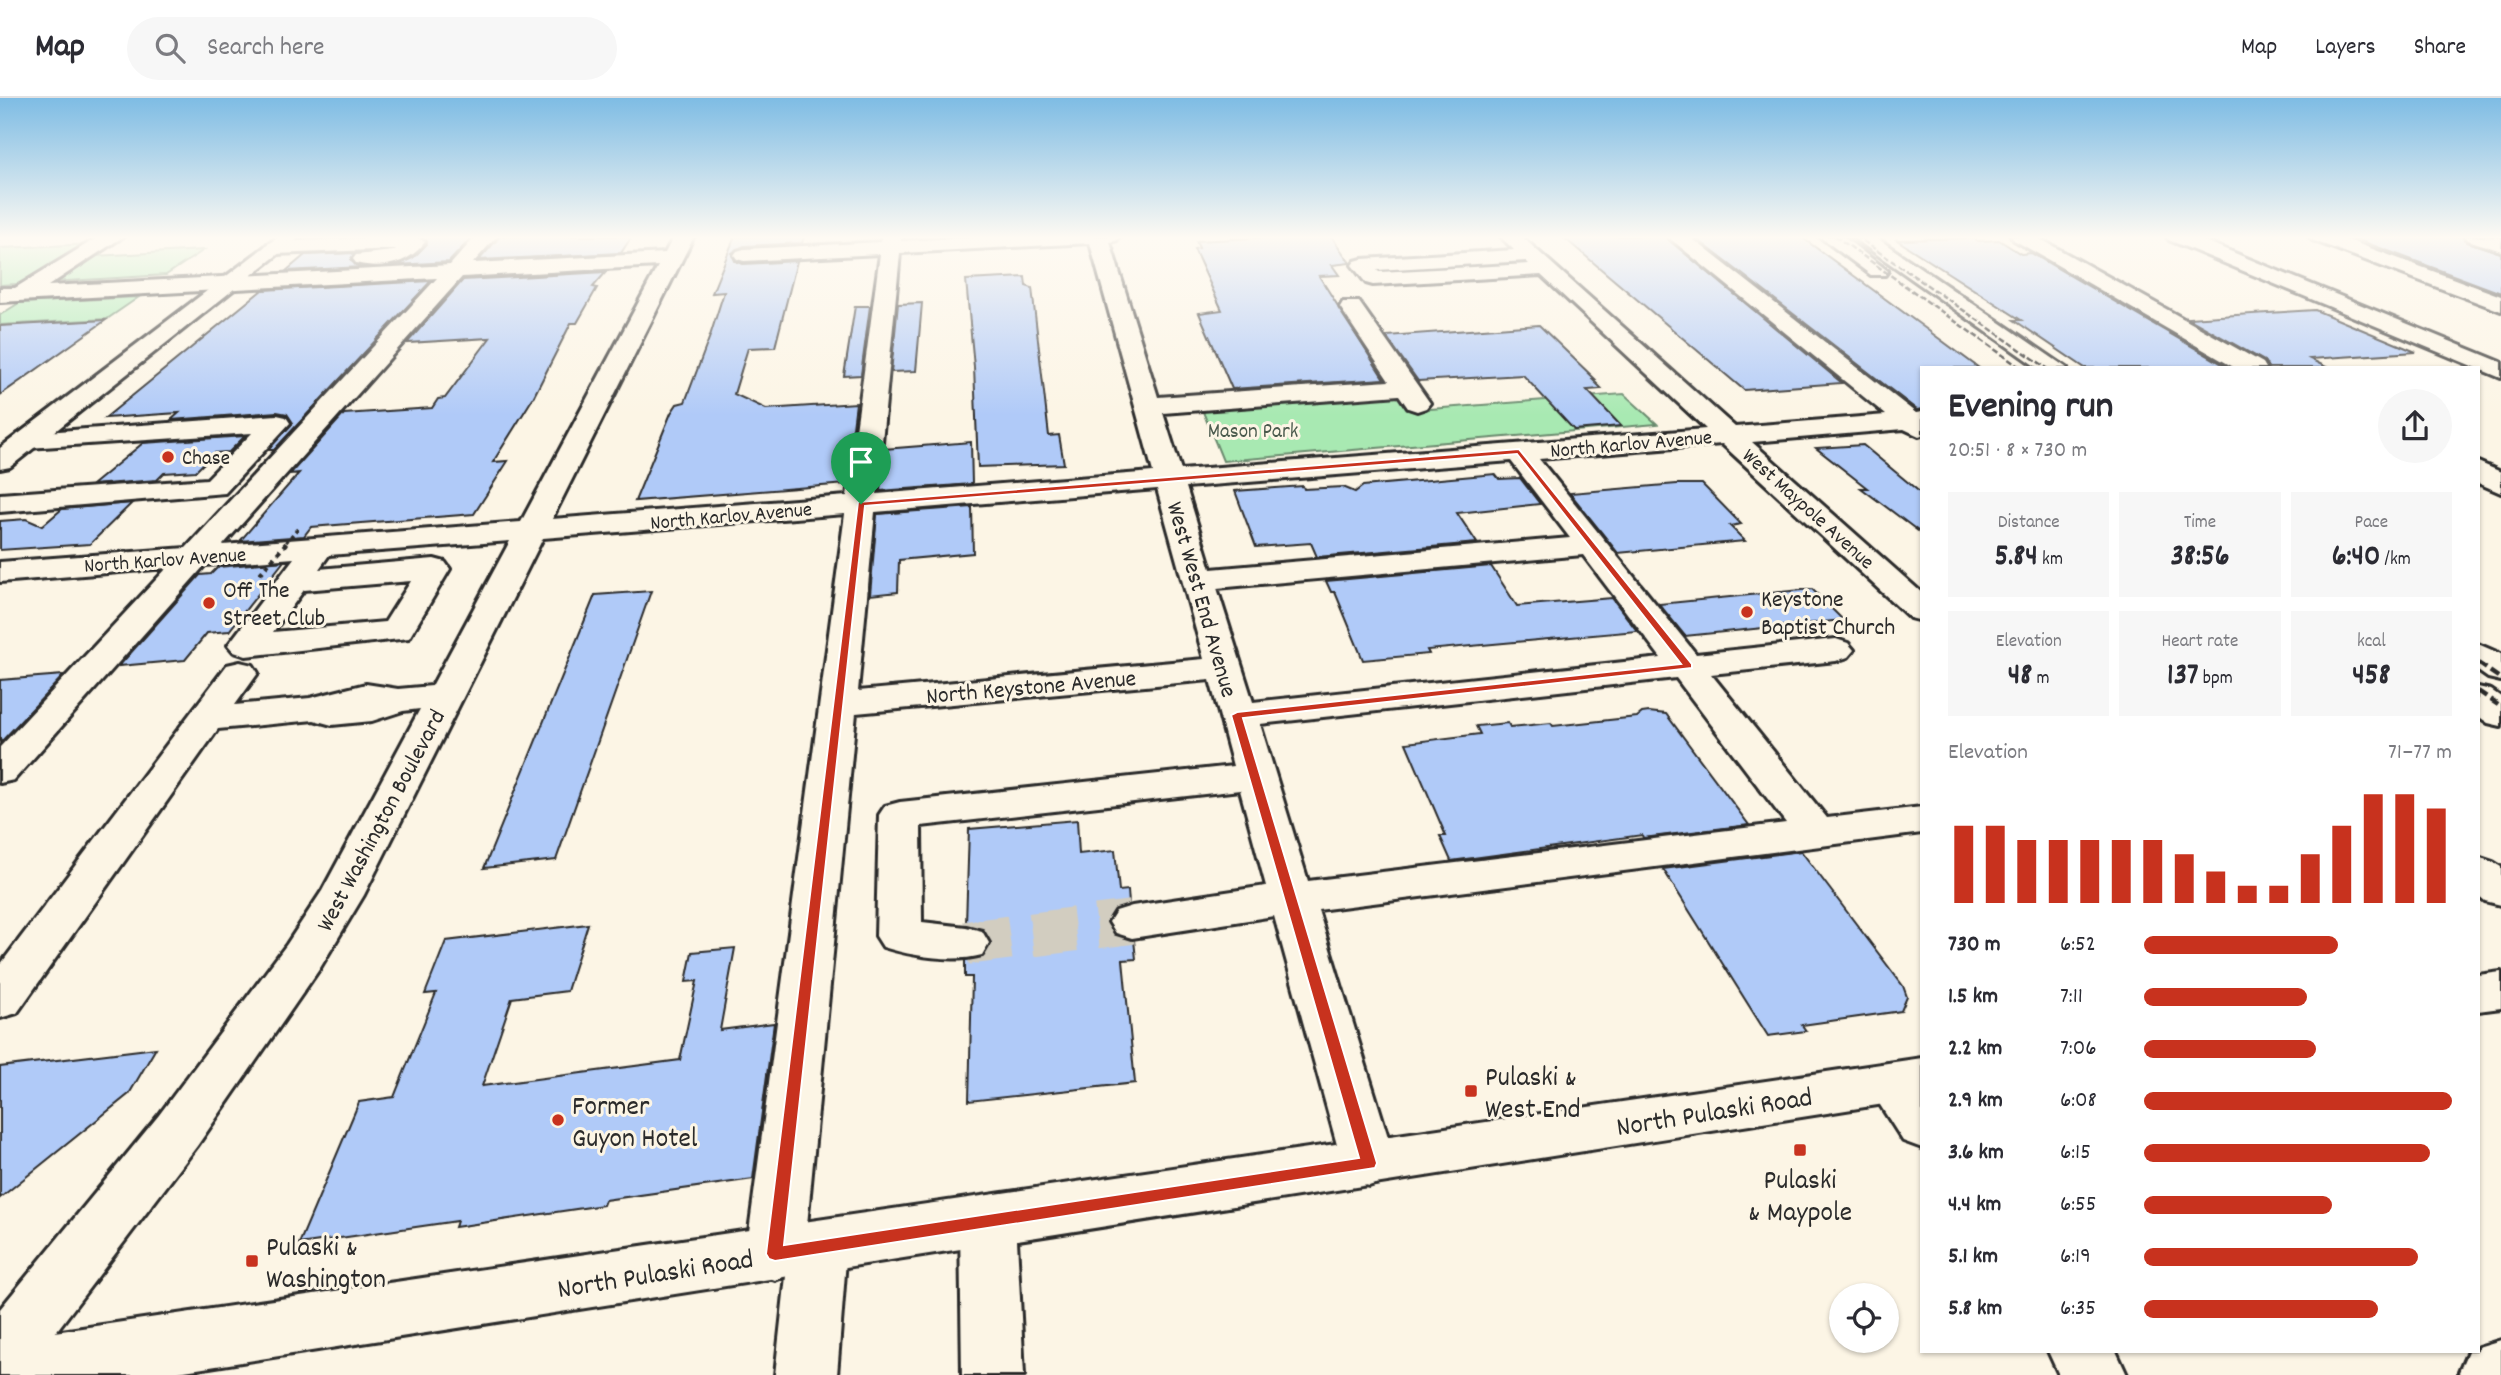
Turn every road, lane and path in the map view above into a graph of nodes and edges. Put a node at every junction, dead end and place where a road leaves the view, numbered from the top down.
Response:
1 (198, 296) edge
2 (201, 296) edge
3 (433, 296) edge
4 (653, 296) edge
5 (885, 296) edge
6 (1115, 296) edge
7 (1576, 296) edge
8 (1754, 296) edge
9 (1912, 296) edge
10 (1930, 296) edge
11 (1949, 296) edge
12 (2126, 296) edge
13 (2318, 296) edge
14 (2478, 296) edge
15 (2501, 304) edge
16 (1351, 307) dead end
17 (1959, 329) dead end
18 (2031, 366) edge
19 (2053, 366) edge
20 (2250, 366) edge
21 (2501, 372) edge
22 (2480, 375) edge
23 (1147, 406) junction
24 (1918, 423) edge
25 (0, 434) edge
26 (1729, 435) junction
27 (28, 440) junction
28 (1519, 452) junction
29 (0, 461) edge
30 (2480, 472) edge
31 (1168, 480) junction
32 (2501, 484) edge
33 (0, 503) edge
34 (861, 504) junction
35 (533, 530) junction
36 (309, 537) junction
37 (1593, 545) junction
38 (194, 557) junction
39 (0, 572) edge
40 (260, 574) dead end
41 (1198, 580) junction
42 (294, 581) junction
43 (1920, 609) edge
44 (1836, 650) dead end
45 (2480, 656) edge
46 (1688, 666) junction
47 (1223, 668) junction
48 (2501, 670) edge
49 (240, 673) dead end
50 (2480, 677) edge
51 (2501, 692) edge
52 (422, 698) junction
53 (2480, 699) edge
54 (838, 704) junction
55 (1237, 715) junction
56 (2501, 715) edge
57 (206, 719) junction
58 (0, 771) edge
59 (1255, 776) junction
60 (1920, 820) edge
61 (1816, 833) junction
62 (2480, 874) edge
63 (2501, 890) edge
64 (1291, 898) junction
65 (1132, 922) tunnel mouth
66 (966, 943) tunnel mouth
67 (2501, 990) edge
68 (2480, 993) edge
69 (0, 1000) edge
70 (1907, 1081) edge
71 (1920, 1120) edge
72 (1369, 1163) junction
73 (988, 1221) junction
74 (797, 1250) junction
75 (2080, 1353) edge
76 (0, 1356) edge
77 (0, 1370) edge
78 (806, 1375) edge
79 (993, 1375) edge
80 (2096, 1375) edge

1 - 25 street
2 - 27 street
3 - 38 street
4 - 35 street, West Washington Boulevard
5 - 34 street
6 - 23 street, West West End Avenue
7 - 26 street, West Maypole Avenue
8 - 24 street
9 - 17 street
10 - 18 street
11 - 19 street
12 - 20 street
13 - 21 street
14 - 15 street
16 - 23 street
21 - 22 street
23 - 31 street, West West End Avenue
24 - 26 street, North Karlov Avenue
26 - 28 street, North Karlov Avenue
26 - 43 street, West Maypole Avenue
27 - 29 street
27 - 33 street
28 - 31 street, North Karlov Avenue
28 - 37 street
30 - 32 street
31 - 34 street, North Karlov Avenue
31 - 41 street, West West End Avenue
34 - 35 street, North Karlov Avenue
34 - 54 street
35 - 36 street, North Karlov Avenue
35 - 52 street, West Washington Boulevard
36 - 38 street, North Karlov Avenue
36 - 40 path, bridge
36 - 42 street
37 - 41 street
37 - 46 street
38 - 39 street, North Karlov Avenue
38 - 58 street
41 - 47 street, West West End Avenue
42 - 42 street
44 - 46 street
45 - 48 street
46 - 55 street
46 - 61 street
47 - 54 street, North Keystone Avenue
47 - 55 street, West West End Avenue
49 - 57 street
50 - 51 street
52 - 57 street
52 - 76 street, West Washington Boulevard
53 - 56 street
54 - 74 street
55 - 59 street, West West End Avenue
57 - 69 street
59 - 64 street, West West End Avenue
59 - 66 street
60 - 61 street
61 - 64 street
62 - 63 street
64 - 65 street
64 - 72 street, West West End Avenue
67 - 68 street
70 - 71 street
70 - 72 street, North Pulaski Road
72 - 73 street, North Pulaski Road
73 - 74 street, North Pulaski Road
73 - 79 street
74 - 77 street, North Pulaski Road
74 - 78 street
75 - 80 street

